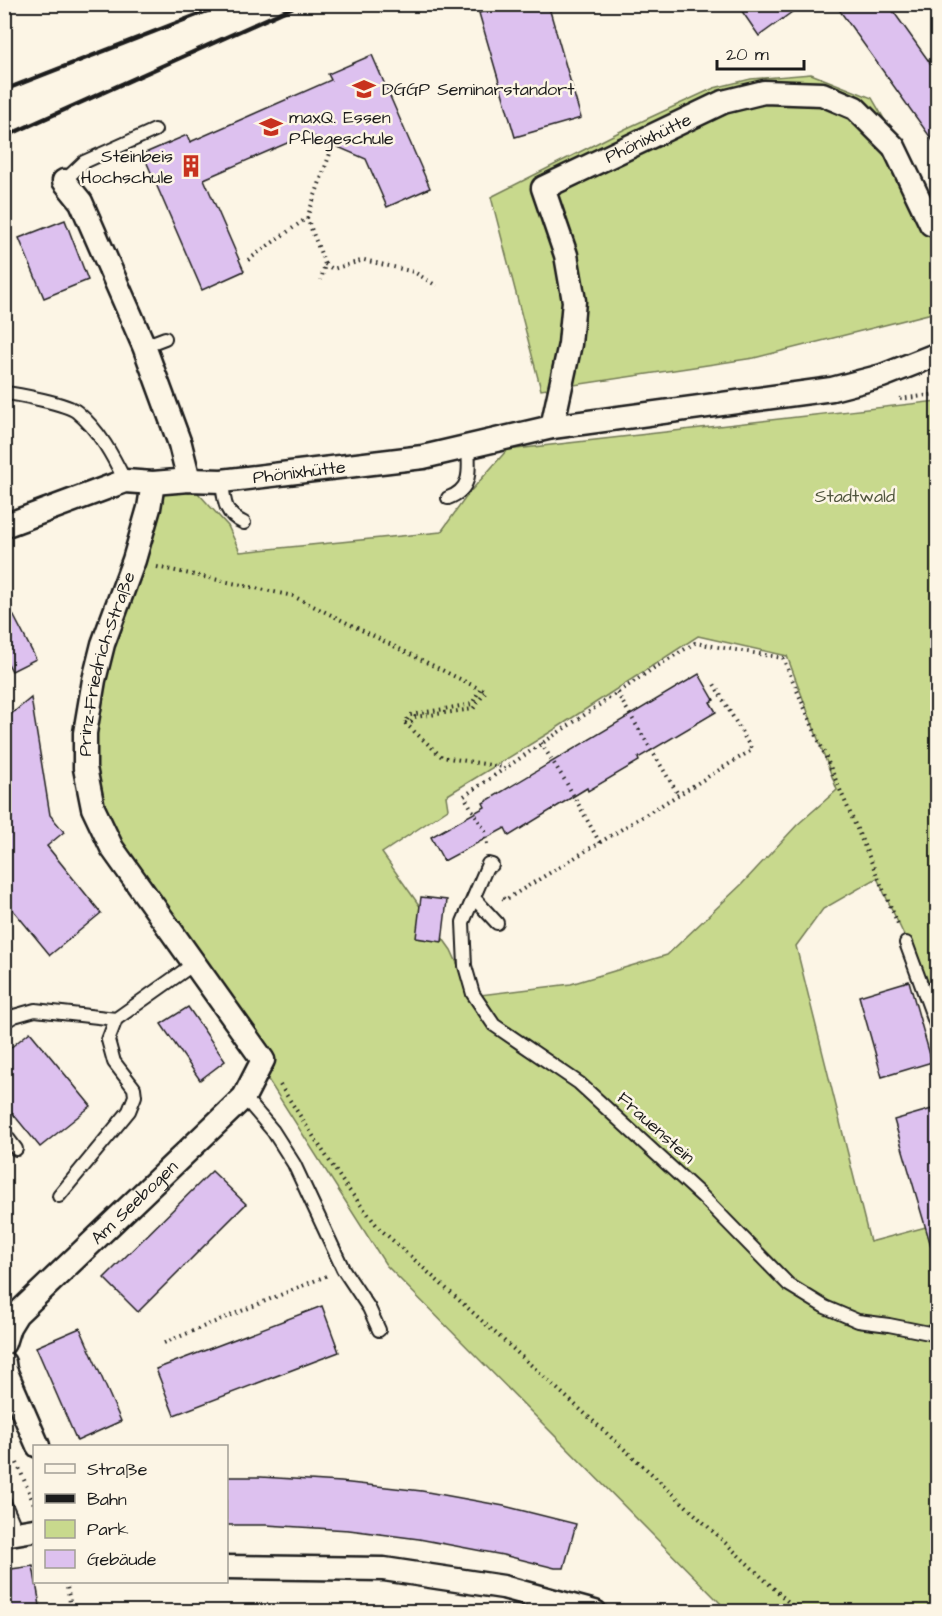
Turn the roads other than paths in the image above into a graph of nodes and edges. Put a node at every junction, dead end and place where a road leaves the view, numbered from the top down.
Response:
1 (155, 130) dead end
2 (64, 181) joint
3 (931, 224) dead end
4 (938, 354) edge
5 (938, 372) edge
6 (882, 376) junction
7 (4, 393) edge
8 (552, 427) junction
9 (468, 447) junction
10 (189, 480) junction
11 (125, 481) junction
12 (222, 481) junction
13 (153, 483) junction
14 (448, 498) dead end
15 (244, 523) dead end
16 (4, 526) edge
17 (490, 864) road end
18 (474, 898) junction
19 (497, 923) dead end
20 (906, 943) road end
21 (195, 963) junction
22 (116, 1019) junction
23 (4, 1022) edge
24 (938, 1030) edge
25 (263, 1060) joint
26 (244, 1097) junction
27 (4, 1133) edge
28 (16, 1149) dead end
29 (59, 1196) dead end
30 (379, 1330) dead end
31 (938, 1337) edge
32 (4, 1343) edge
33 (4, 1363) edge
34 (38, 1445) edge
35 (4, 1502) edge
36 (18, 1533) edge
37 (228, 1567) edge
38 (595, 1611) edge

1 - 2 lane
2 - 10 street
3 - 8 street, Phönixhütte
4 - 6 street, Phönixhütte
5 - 6 street, Phönixhütte
6 - 8 street, Phönixhütte
7 - 11 lane
8 - 9 street, Phönixhütte
9 - 12 street, Phönixhütte
9 - 14 lane
10 - 12 street, Phönixhütte
10 - 13 street, Phönixhütte
11 - 13 street
11 - 16 street
12 - 15 lane
13 - 21 street, Prinz-Friedrich-Straße
17 - 18 lane, Frauenstein
18 - 19 lane
18 - 31 lane, Frauenstein
20 - 24 lane
21 - 22 lane
21 - 25 street, Prinz-Friedrich-Straße
22 - 23 lane
22 - 29 lane
25 - 26 street, Am Seebogen
26 - 30 lane
26 - 32 street, Am Seebogen
27 - 28 lane
33 - 34 street
35 - 36 lane
37 - 38 street

